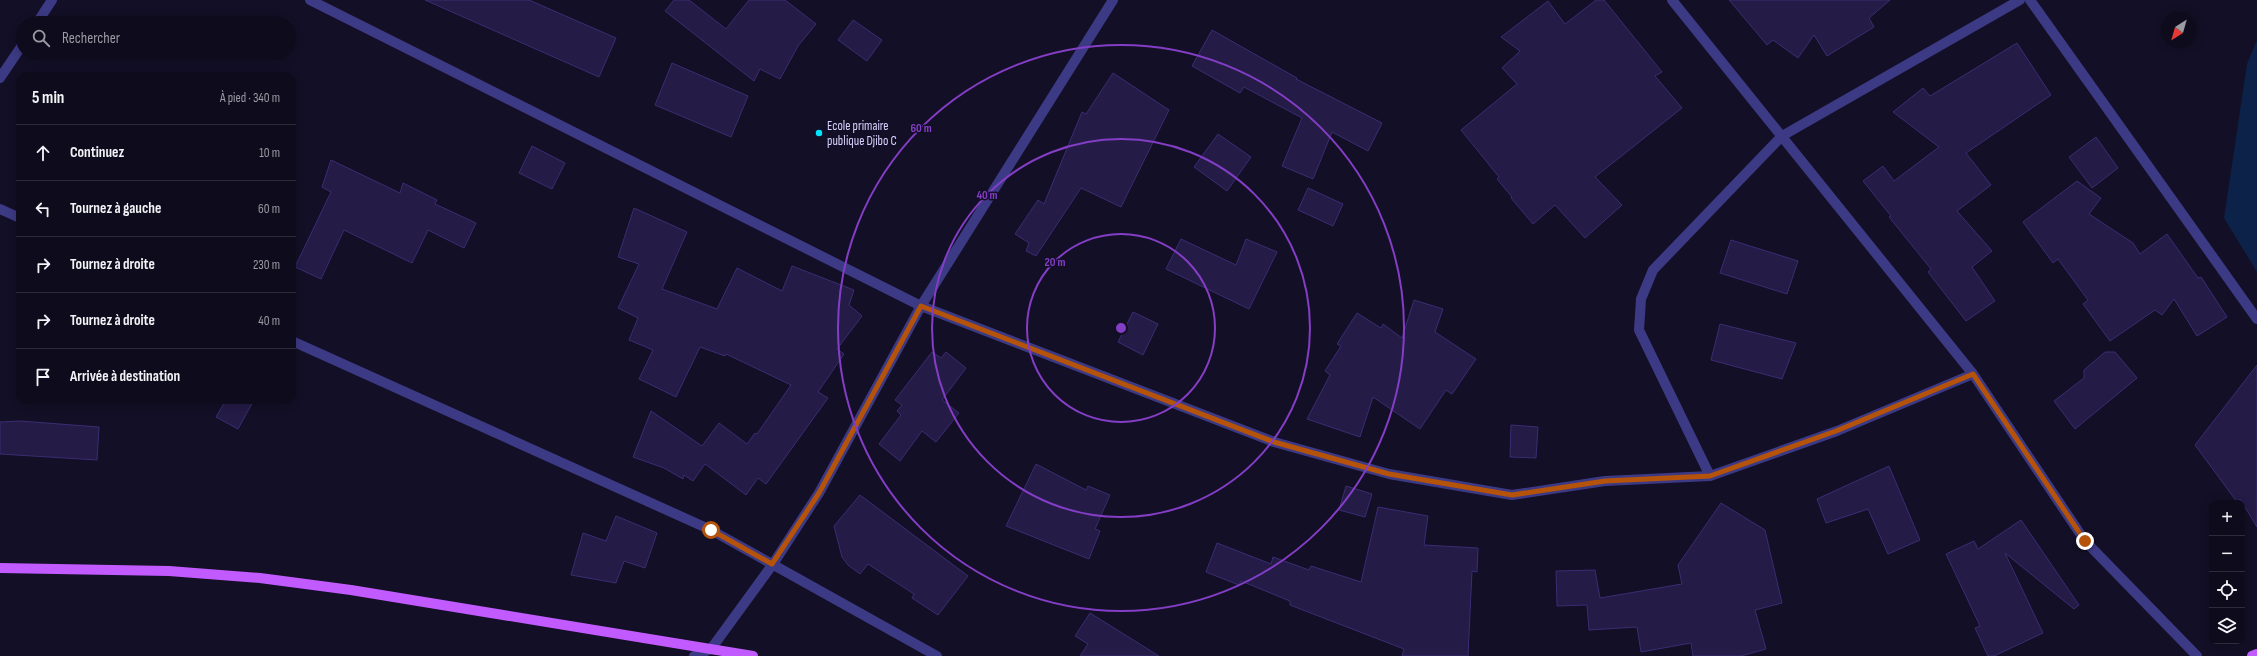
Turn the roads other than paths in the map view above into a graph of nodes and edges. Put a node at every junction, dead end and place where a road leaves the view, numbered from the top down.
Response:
1 (52, 0) edge
2 (310, 0) edge
3 (1113, 0) edge
4 (1672, 0) edge
5 (2020, 0) edge
6 (2030, 0) edge
7 (42, 16) edge
8 (16, 54) edge
9 (0, 78) edge
10 (1782, 136) junction
11 (0, 209) edge
12 (16, 216) edge
13 (921, 306) junction
14 (2257, 319) edge
15 (296, 343) edge
16 (1973, 374) junction
17 (1710, 476) junction
18 (772, 564) junction
19 (0, 568) edge
20 (711, 649) junction
21 (2257, 654) edge
22 (694, 656) edge
23 (753, 656) edge
24 (937, 656) edge
25 (2197, 656) edge
26 (2252, 656) edge

1 - 7 street
2 - 13 street
3 - 13 street
4 - 10 street
5 - 10 street
6 - 14 street
8 - 9 street
10 - 16 street
10 - 17 street
11 - 12 street
13 - 17 street
13 - 18 street
15 - 18 street
16 - 17 street
16 - 25 street
18 - 20 street
18 - 24 street
19 - 20 main road
20 - 22 street
20 - 23 main road
21 - 26 main road

